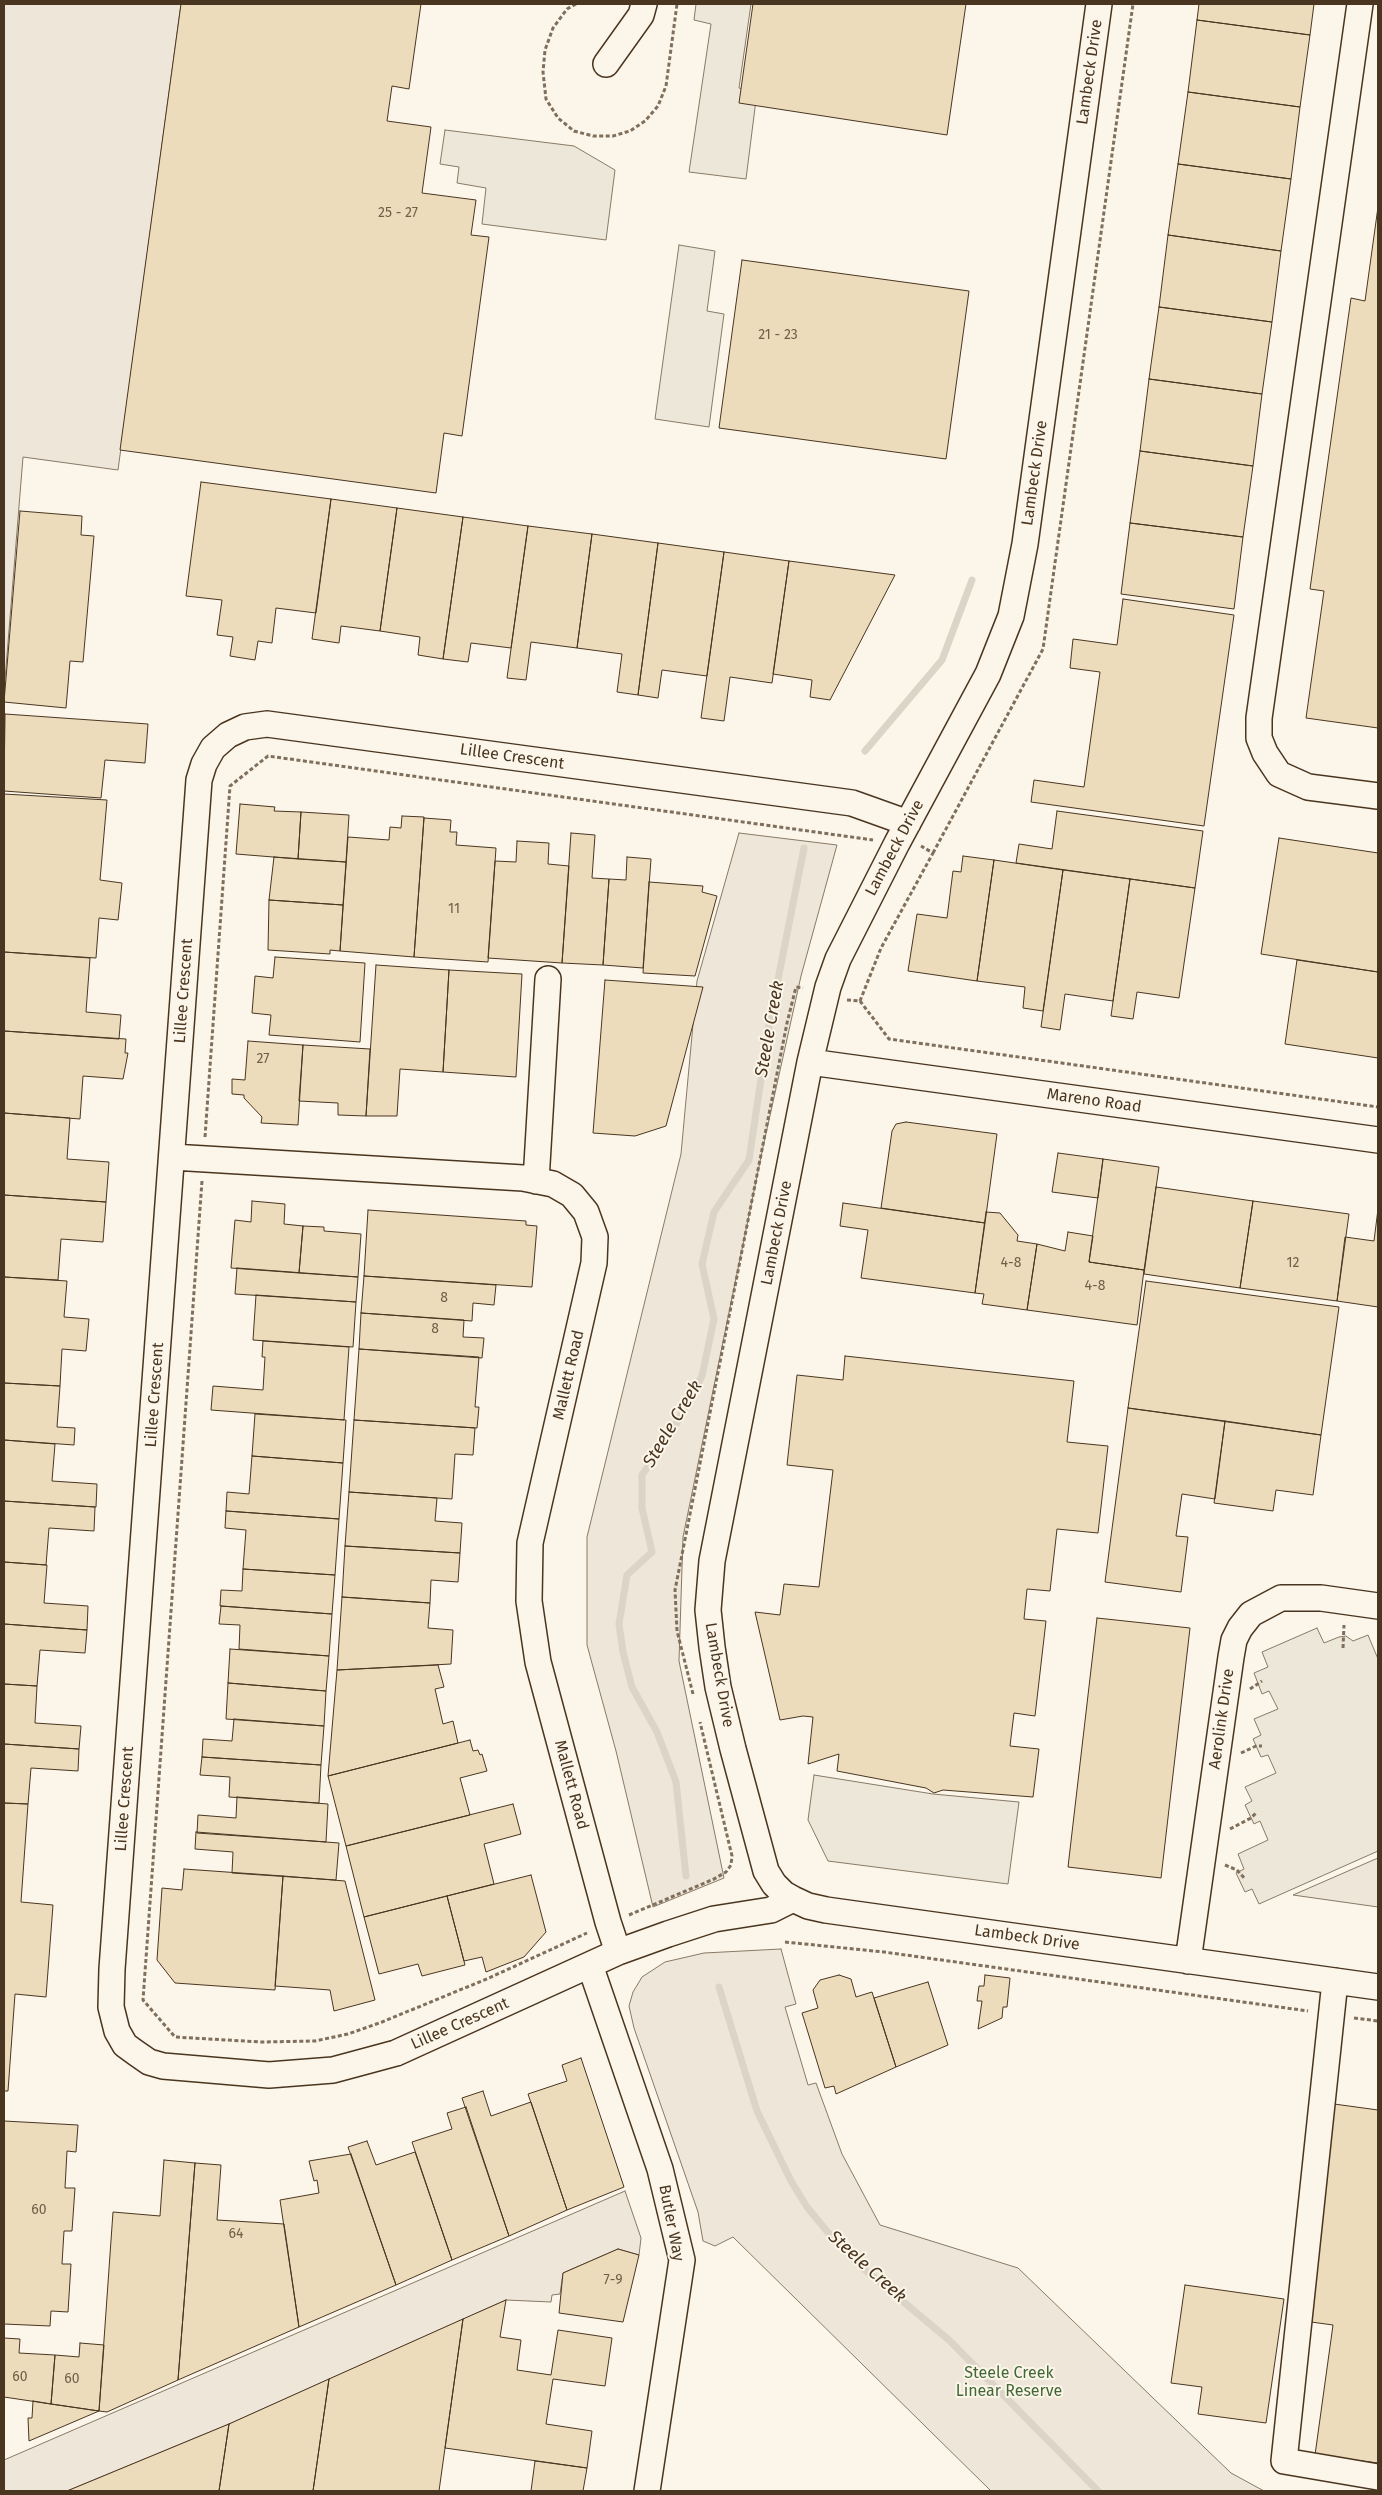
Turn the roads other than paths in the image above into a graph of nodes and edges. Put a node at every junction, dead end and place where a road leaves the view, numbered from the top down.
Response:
1 (644, 4) edge
2 (1099, 4) edge
3 (1360, 4) edge
4 (606, 64) dead end
5 (1378, 796) edge
6 (902, 833) junction
7 (548, 979) dead end
8 (810, 1062) junction
9 (1378, 1140) edge
10 (172, 1157) junction
11 (536, 1181) junction
12 (1378, 1606) edge
13 (793, 1899) junction
14 (618, 1952) junction
15 (1188, 1961) junction
16 (590, 1965) junction
17 (1335, 1981) junction
18 (1378, 1987) edge
19 (1378, 2477) edge
20 (646, 2491) edge

1 - 4 street
2 - 6 street, Lambeck Drive
3 - 5 street
6 - 8 street, Lambeck Drive
6 - 10 street, Lillee Crescent
7 - 11 street
8 - 9 street, Mareno Road
8 - 13 street, Lambeck Drive
10 - 11 street, Mallett Road
10 - 16 street, Lillee Crescent
11 - 14 street, Mallett Road
12 - 15 street, Aerolink Drive
13 - 14 street, Lillee Crescent
13 - 15 street, Lambeck Drive
14 - 16 street, Lillee Crescent
15 - 17 street, Lambeck Drive
16 - 20 street, Butler Way
17 - 18 street, Lambeck Drive
17 - 19 street

